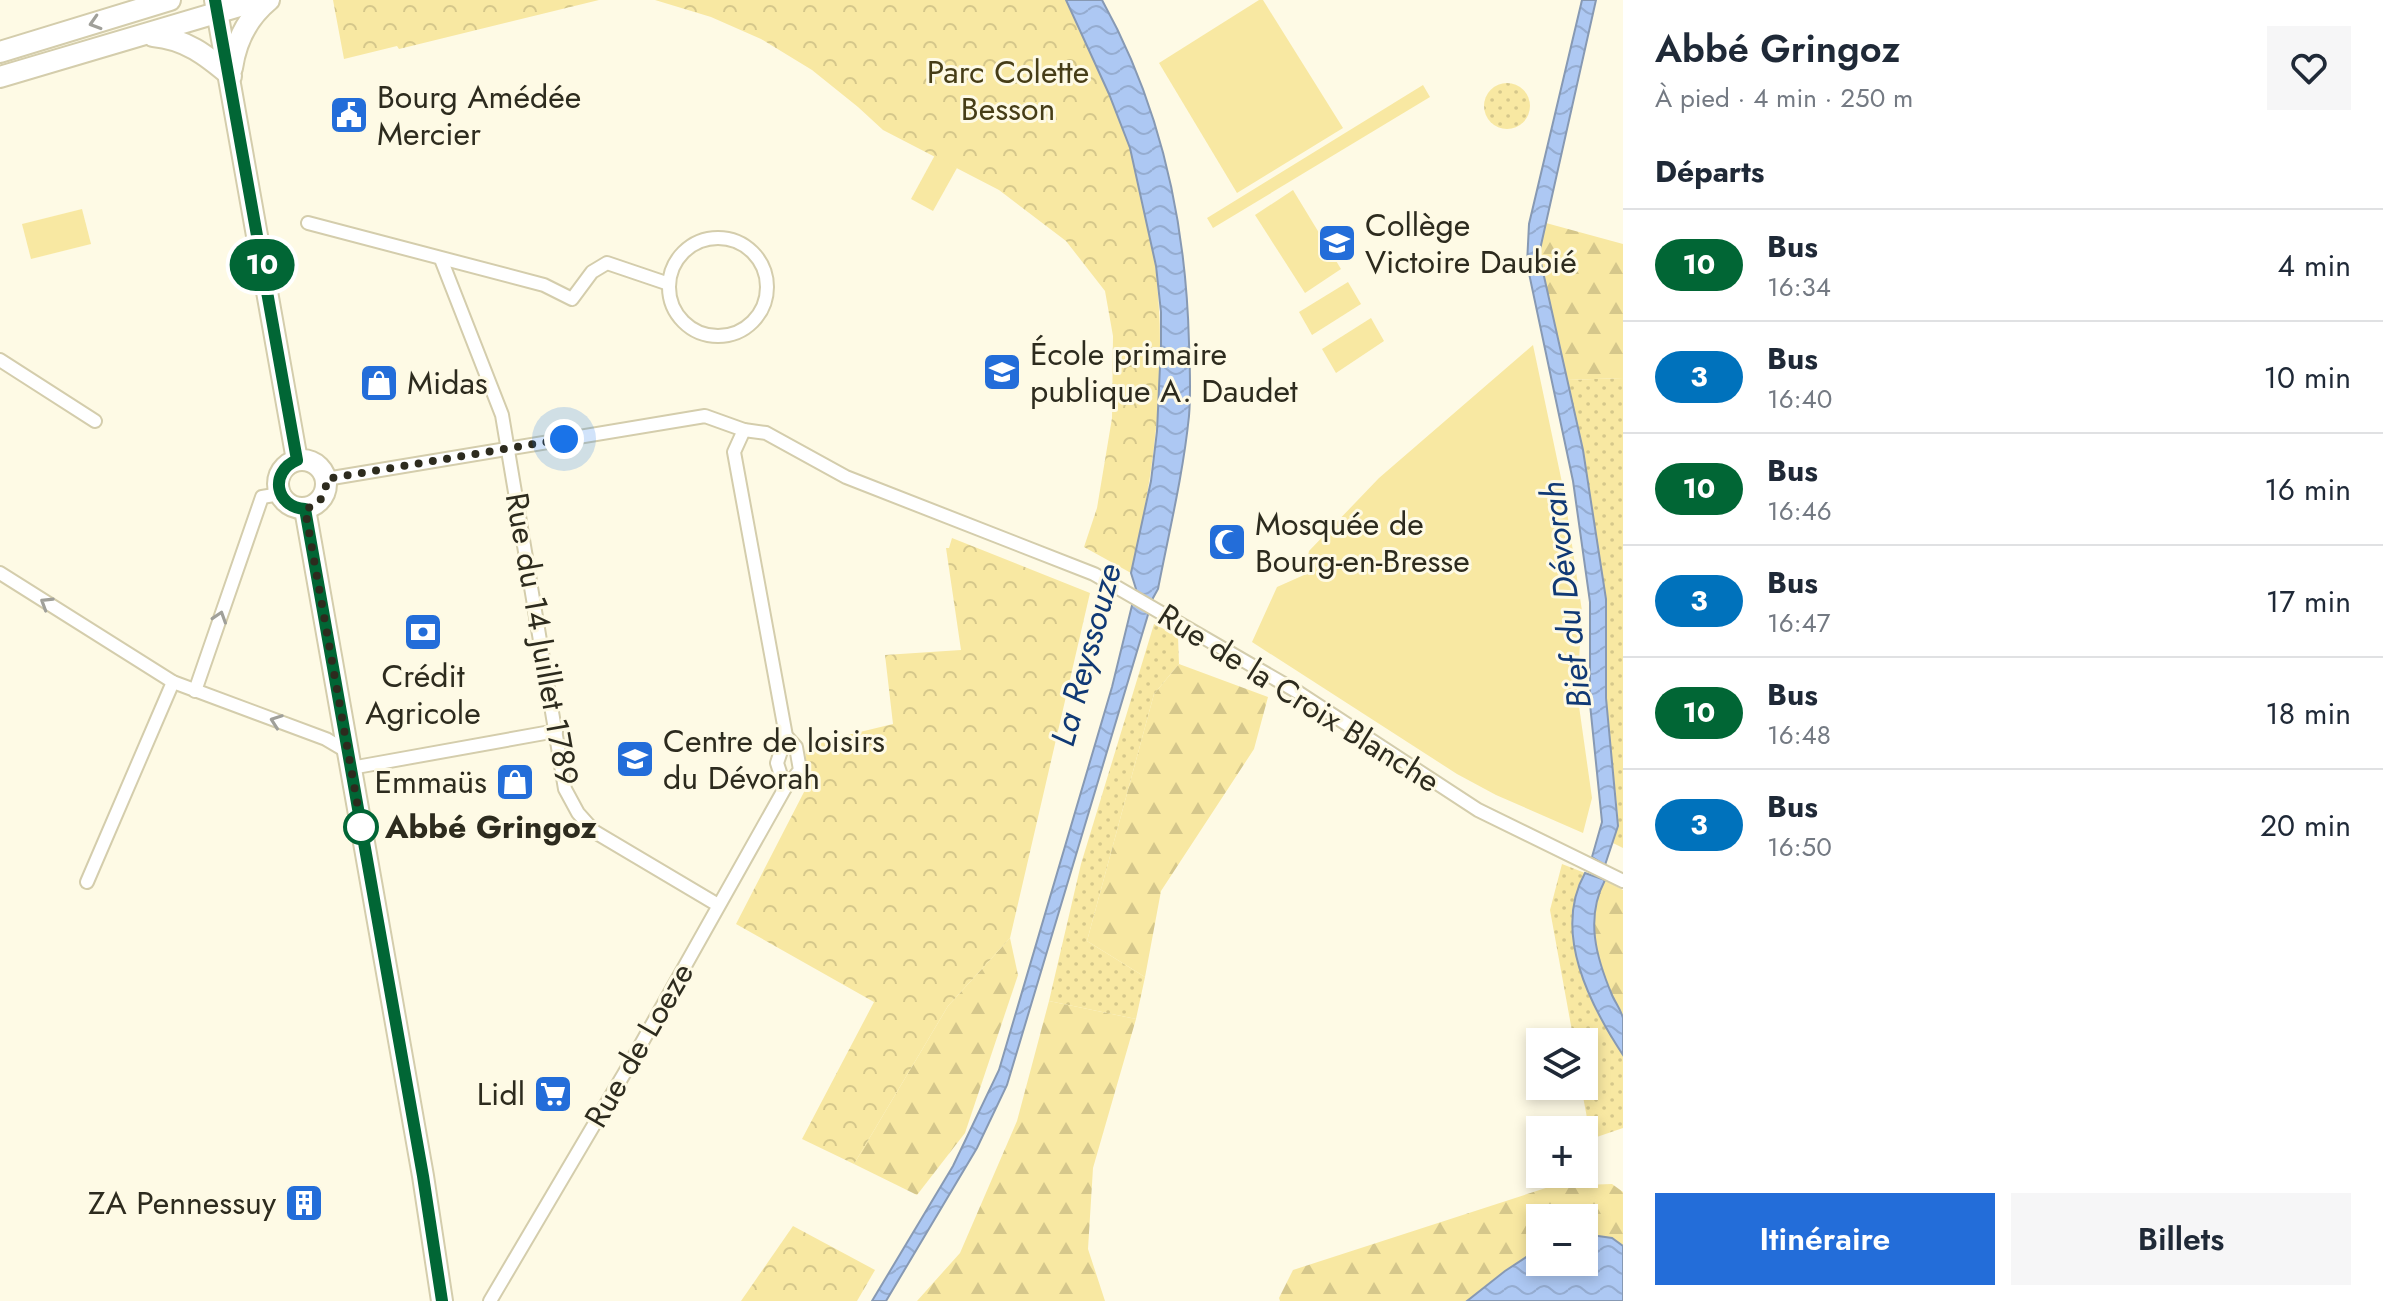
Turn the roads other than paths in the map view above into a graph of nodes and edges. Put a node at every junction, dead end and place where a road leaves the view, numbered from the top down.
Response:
1 (170, 0) edge
2 (260, 0) edge
3 (270, 0) edge
4 (217, 7) edge
5 (145, 35) junction
6 (0, 52) edge
7 (231, 76) junction
8 (0, 77) edge
9 (308, 223) dead end
10 (441, 259) junction
11 (669, 284) junction
12 (0, 360) edge
13 (95, 421) dead end
14 (744, 430) junction
15 (507, 448) junction
16 (297, 460) junction
17 (326, 479) junction
18 (280, 494) junction
19 (305, 509) junction
20 (0, 573) edge
21 (173, 682) junction
22 (195, 691) junction
23 (556, 731) junction
24 (786, 736) junction
25 (349, 760) junction
26 (785, 788) junction
27 (1618, 878) edge
28 (87, 882) dead end
29 (718, 905) junction
30 (442, 1301) edge
31 (490, 1301) edge

1 -> 6 main road
2 - 4 main road
3 - 7 main road
4 - 5 main road
4 - 7 main road
5 - 7 main road
5 - 8 main road
7 - 16 main road
9 - 10 street
10 - 11 street
10 - 15 street, Rue du 14 Juillet 1789
11 - 11 street
12 - 13 street
14 - 15 street, Rue de la Croix Blanche
14 - 24 street, Rue de Loeze
14 - 27 street, Rue de la Croix Blanche
15 - 17 street
15 - 23 street, Rue du 14 Juillet 1789
16 - 17 main road
16 - 18 main road
17 - 19 main road
18 - 19 main road
22 -> 18 street
19 - 25 main road
21 -> 20 street
21 - 22 street
21 - 28 street
25 -> 22 street
23 - 25 street
23 - 29 street, Rue du 14 Juillet 1789
24 - 26 street, Rue de Loeze
24 - 26 street, Rue de Loeze
25 - 30 main road
26 - 29 street, Rue de Loeze
29 - 31 street, Rue de Loeze

